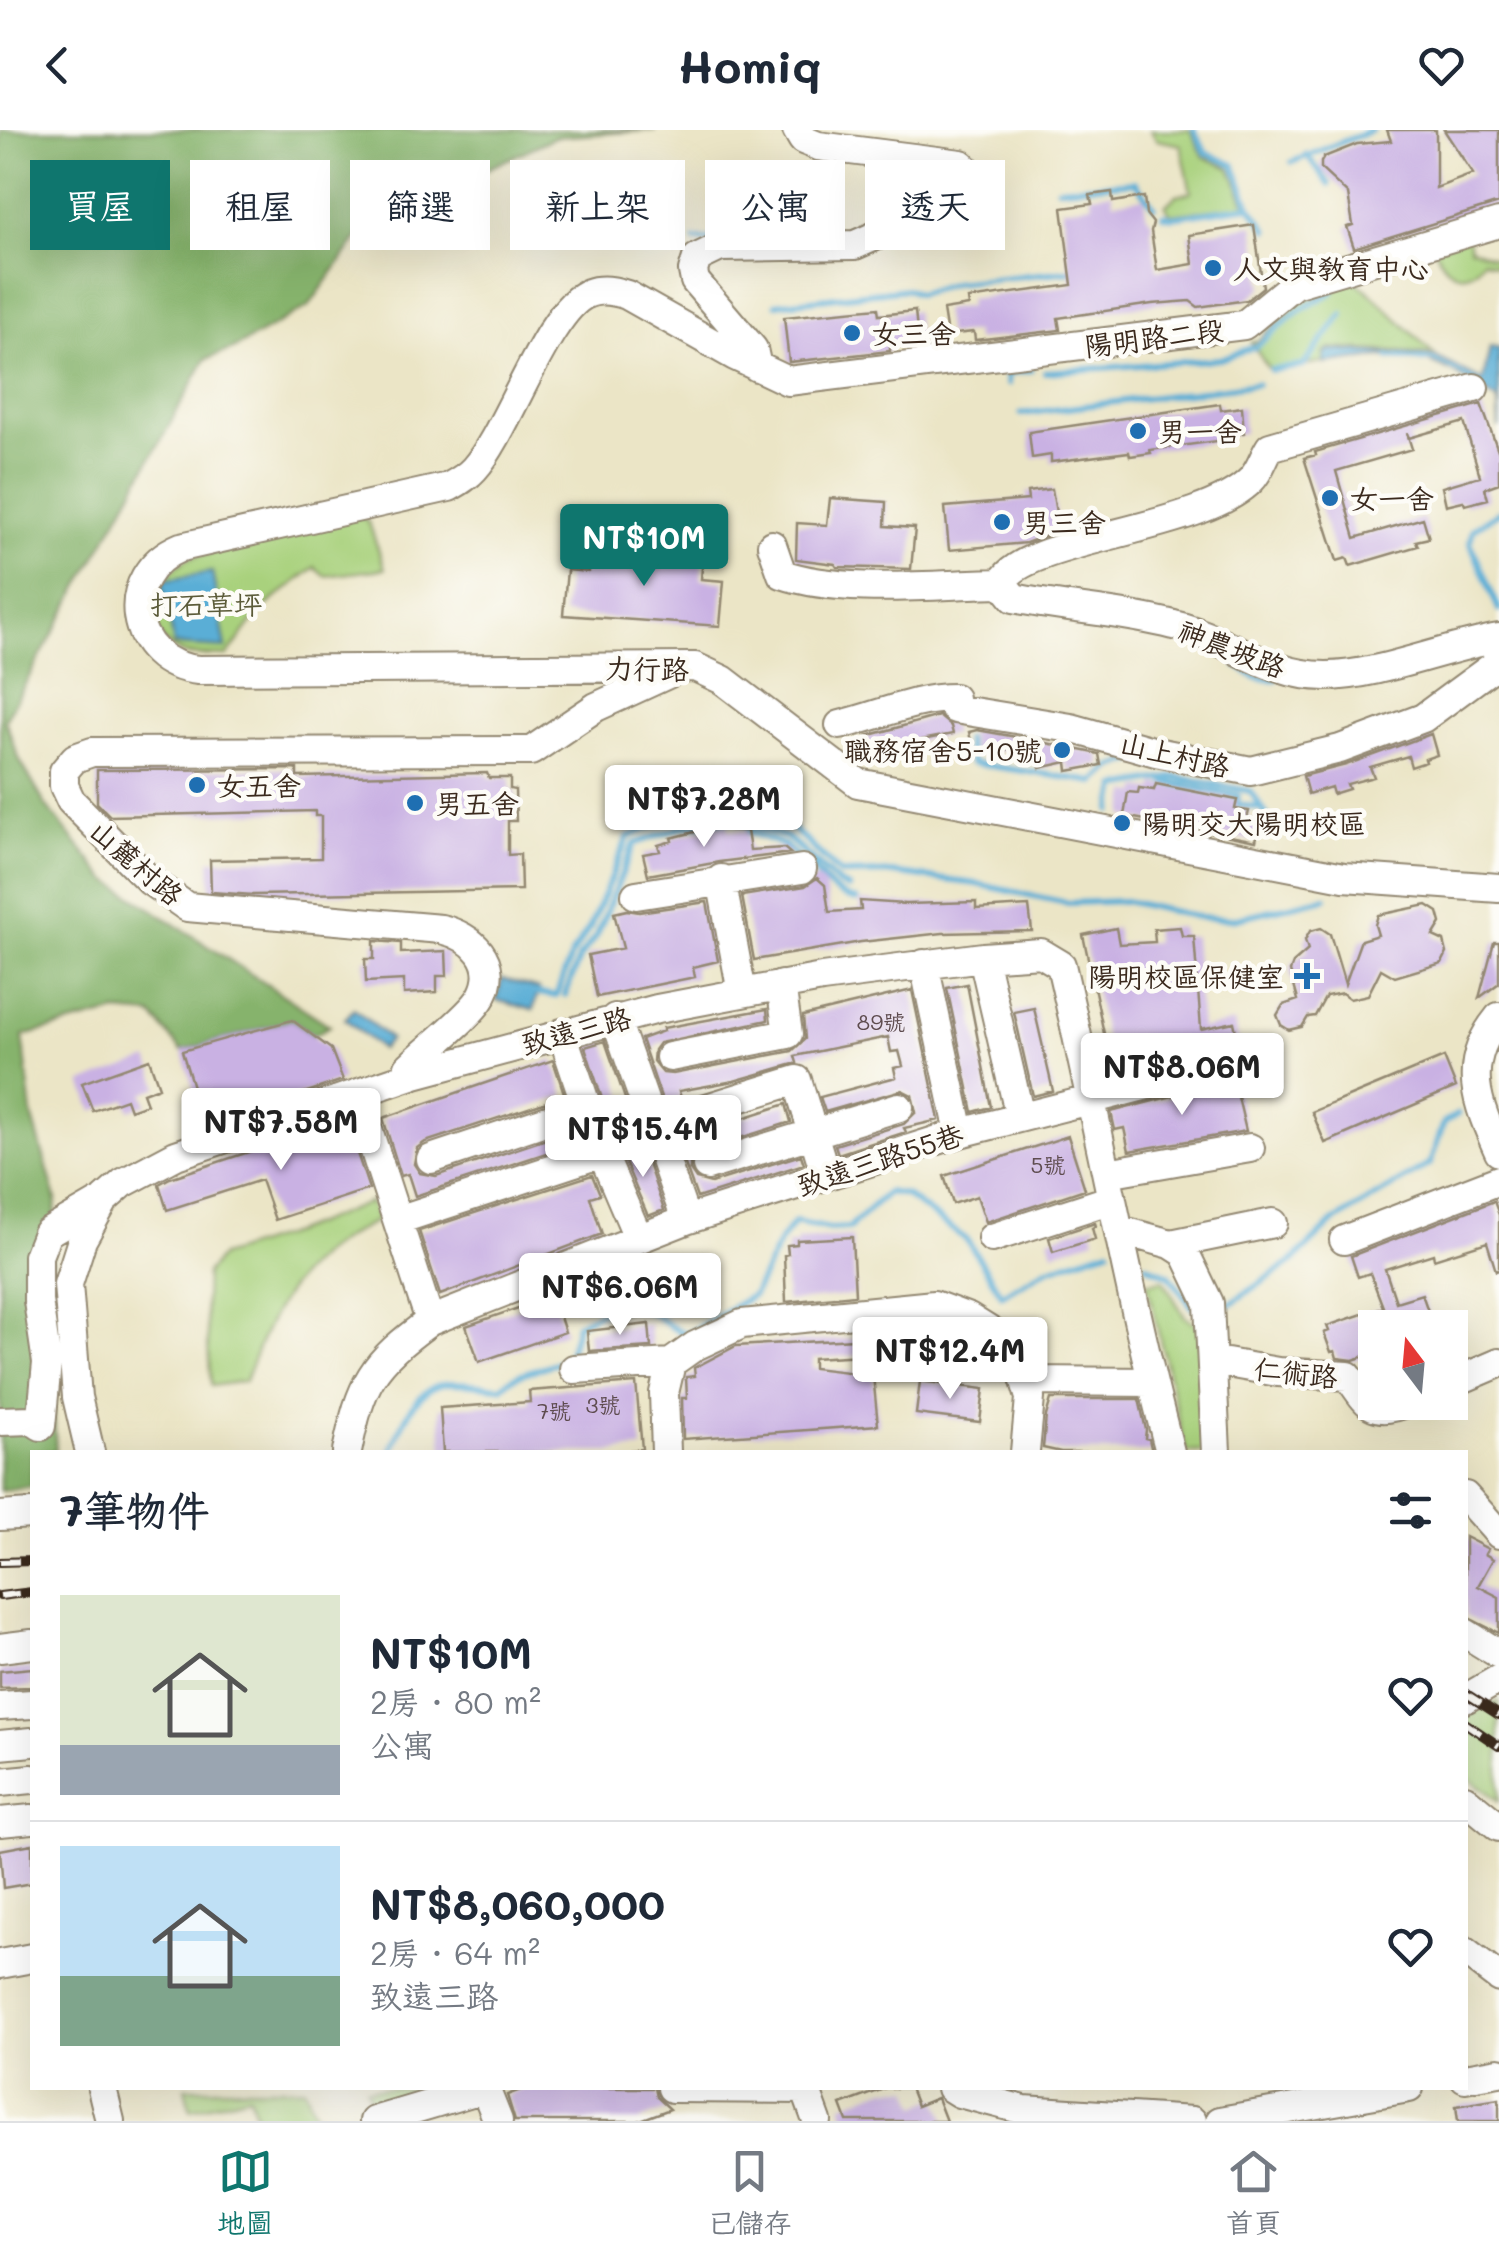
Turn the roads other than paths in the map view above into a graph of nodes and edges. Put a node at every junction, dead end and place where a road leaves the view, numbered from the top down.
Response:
1 (797, 130) edge
2 (1499, 223) edge
3 (756, 367) junction
4 (1474, 388) dead end
5 (772, 545) dead end
6 (1002, 584) junction
7 (1499, 638) edge
8 (1499, 662) edge
9 (686, 667) junction
10 (840, 725) dead end
11 (802, 869) dead end
12 (721, 880) junction
13 (1499, 888) edge
14 (636, 895) dead end
15 (983, 957) junction
16 (924, 964) junction
17 (781, 986) junction
18 (742, 993) junction
19 (1499, 1017) edge
20 (615, 1018) junction
21 (562, 1033) junction
22 (670, 1058) dead end
23 (1226, 1064) dead end
24 (412, 1075) junction
25 (357, 1096) junction
26 (1092, 1096) junction
27 (1488, 1099) edge
28 (588, 1106) junction
29 (898, 1107) dead end
30 (1020, 1117) junction
31 (653, 1124) junction
32 (813, 1133) junction
33 (960, 1133) junction
34 (601, 1147) junction
35 (1250, 1148) dead end
36 (1499, 1152) edge
37 (431, 1159) dead end
38 (707, 1166) dead end
39 (826, 1176) junction
40 (1499, 1180) edge
41 (1109, 1186) junction
42 (105, 1200) junction
43 (398, 1220) junction
44 (686, 1220) junction
45 (1274, 1223) dead end
46 (1120, 1230) junction
47 (638, 1236) junction
48 (992, 1238) dead end
49 (1344, 1240) dead end
50 (1171, 1244) junction
51 (430, 1322) junction
52 (670, 1363) junction
53 (1227, 1363) dead end
54 (1499, 1363) edge
55 (574, 1369) dead end
56 (1468, 1376) edge
57 (1028, 1381) junction
58 (1152, 1382) junction
59 (1358, 1390) edge
60 (0, 1422) edge
61 (90, 1450) edge
62 (347, 1450) edge
63 (666, 1450) edge
64 (1025, 1450) edge
65 (1169, 1450) edge
66 (1216, 1450) edge
67 (1468, 1499) edge
68 (30, 1514) edge
69 (0, 1516) edge
70 (1499, 1534) edge
71 (1468, 1635) edge
72 (30, 1644) edge
73 (0, 1648) edge
74 (1499, 1654) edge
75 (1499, 1679) edge
76 (1468, 1697) edge
77 (30, 1704) edge
78 (0, 1706) edge
79 (30, 1742) edge
80 (0, 1745) edge
81 (30, 1779) edge
82 (0, 1782) edge
83 (1468, 1802) edge
84 (30, 1820) edge
85 (0, 1822) edge
86 (1499, 1828) edge
87 (1468, 1954) edge
88 (30, 1958) edge
89 (0, 1964) edge
90 (1499, 1978) edge
91 (1499, 2072) edge
92 (1468, 2077) edge
93 (102, 2090) edge
94 (478, 2090) edge
95 (486, 2090) edge
96 (806, 2090) edge
97 (955, 2090) edge
98 (1384, 2090) edge
99 (1321, 2095) edge
100 (1024, 2106) edge
101 (110, 2121) edge
102 (374, 2121) edge
103 (498, 2121) edge
104 (817, 2121) edge
105 (1192, 2121) edge
106 (1220, 2121) edge

1 - 3 street
2 - 3 street, 陽明路二段
3 - 9 street, 力行路
4 - 6 street
5 - 6 street, 神農坡路
6 - 7 street, 神農坡路
8 - 10 street, 山上村路
9 - 13 street, 力行路
9 - 24 street, 山麓村路
11 - 12 street
12 - 14 street
12 - 18 street
15 - 16 street, 致遠三路
15 - 26 street, 致遠三路
15 - 30 street
16 - 17 street, 致遠三路
16 - 33 street
17 - 18 street, 致遠三路
17 - 22 street
18 - 20 street, 致遠三路
19 - 27 street
20 - 21 street, 致遠三路
20 - 31 street
21 - 24 street, 致遠三路
21 - 28 street
23 - 26 street, 致遠三路55巷
24 - 25 street, 致遠三路
25 - 42 street, 致遠三路
25 - 43 street
26 - 30 street, 致遠三路55巷
26 - 41 street, 致遠三路
27 - 36 street
28 - 34 street
28 - 37 street
29 - 32 street
30 - 33 street, 致遠三路55巷
31 - 32 street
31 - 34 street
31 - 44 street
32 - 38 street
32 - 39 street
33 - 39 street, 致遠三路55巷
34 - 43 street
34 - 47 street
35 - 41 street
39 - 44 street, 致遠三路55巷
40 - 49 street
41 - 46 street, 致遠三路
41 - 48 street
42 - 60 street
42 - 61 street, 致遠三路
43 - 51 street
44 - 47 street, 致遠三路55巷
45 - 50 street
46 - 50 street
46 - 58 street, 致遠三路
47 - 51 street, 致遠三路55巷
50 - 66 street
51 - 62 street, 致遠三路55巷
52 - 55 street
52 - 57 street
52 - 63 street
53 - 59 street, 仁術路
54 - 56 street
57 - 58 street
57 - 64 street
58 - 65 street
67 - 70 street
68 - 69 street
71 - 74 street
72 - 73 street
75 - 76 street
77 - 78 street
79 - 80 street
81 - 82 street
83 - 86 street
84 - 85 street
87 - 90 street
88 - 89 street
91 - 92 street
93 - 101 street
94 - 102 street
95 - 103 street
96 - 104 street
97 - 100 street
98 - 99 street
99 - 106 street
100 - 105 street

